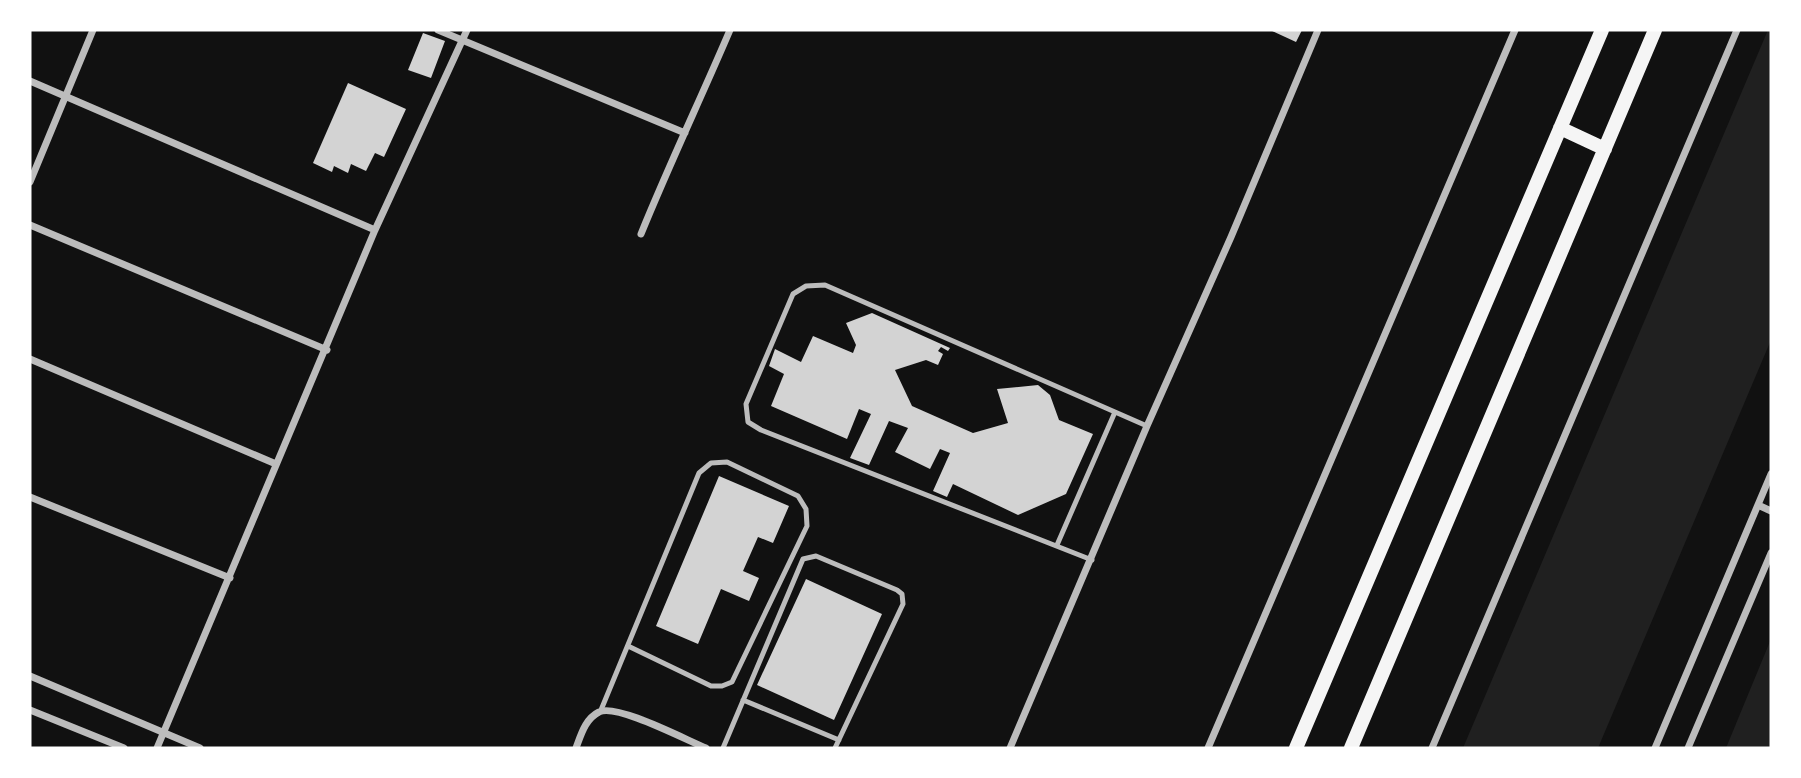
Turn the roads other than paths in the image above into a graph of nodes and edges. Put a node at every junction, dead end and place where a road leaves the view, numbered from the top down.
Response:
1 (93, 30) edge
2 (438, 30) edge
3 (467, 30) edge
4 (730, 30) edge
5 (1318, 30) edge
6 (1516, 30) edge
7 (1602, 30) edge
8 (1655, 30) edge
9 (1737, 30) edge
10 (463, 40) junction
11 (30, 81) edge
12 (65, 96) junction
13 (1560, 128) junction
14 (685, 133) junction
15 (1605, 149) junction
16 (30, 182) edge
17 (30, 225) edge
18 (375, 230) junction
19 (641, 234) dead end
20 (327, 350) junction
21 (30, 359) edge
22 (1115, 412) junction
23 (1147, 426) junction
24 (276, 464) junction
25 (1771, 474) edge
26 (30, 497) edge
27 (1758, 505) junction
28 (1771, 511) edge
29 (1057, 545) junction
30 (1771, 553) edge
31 (1092, 559) junction
32 (230, 578) junction
33 (628, 646) junction
34 (30, 676) edge
35 (743, 700) junction
36 (30, 709) edge
37 (601, 710) junction
38 (164, 733) junction
39 (839, 740) junction
40 (124, 748) edge
41 (158, 748) edge
42 (200, 748) edge
43 (576, 748) edge
44 (706, 748) edge
45 (723, 748) edge
46 (835, 748) edge
47 (1010, 748) edge
48 (1208, 748) edge
49 (1296, 748) edge
50 (1350, 748) edge
51 (1432, 748) edge
52 (1657, 748) edge
53 (1688, 748) edge

1 - 12 street
2 - 10 street
3 - 10 street
4 - 14 street
5 - 23 street
6 - 48 street
7 - 13 main road
8 - 15 main road
9 - 51 street
10 - 14 street
10 - 18 street
11 - 12 street
12 - 16 street
12 - 18 street
13 - 15 main road
13 - 49 main road
14 - 19 street
15 - 50 main road
17 - 20 street
18 - 20 street
20 - 24 street
21 - 24 street
22 - 23 lane
22 - 29 lane
22 - 29 lane
23 - 31 street
24 - 32 street
25 - 27 street
26 - 32 street
27 - 28 street
27 - 52 street
29 - 31 lane
30 - 53 street
31 - 47 street
32 - 38 street
33 - 33 lane
33 - 37 lane
34 - 38 street
35 - 39 lane
35 - 39 lane
35 - 45 lane
36 - 40 street
37 - 43 street
37 - 44 street
38 - 41 street
38 - 42 street
39 - 46 lane

